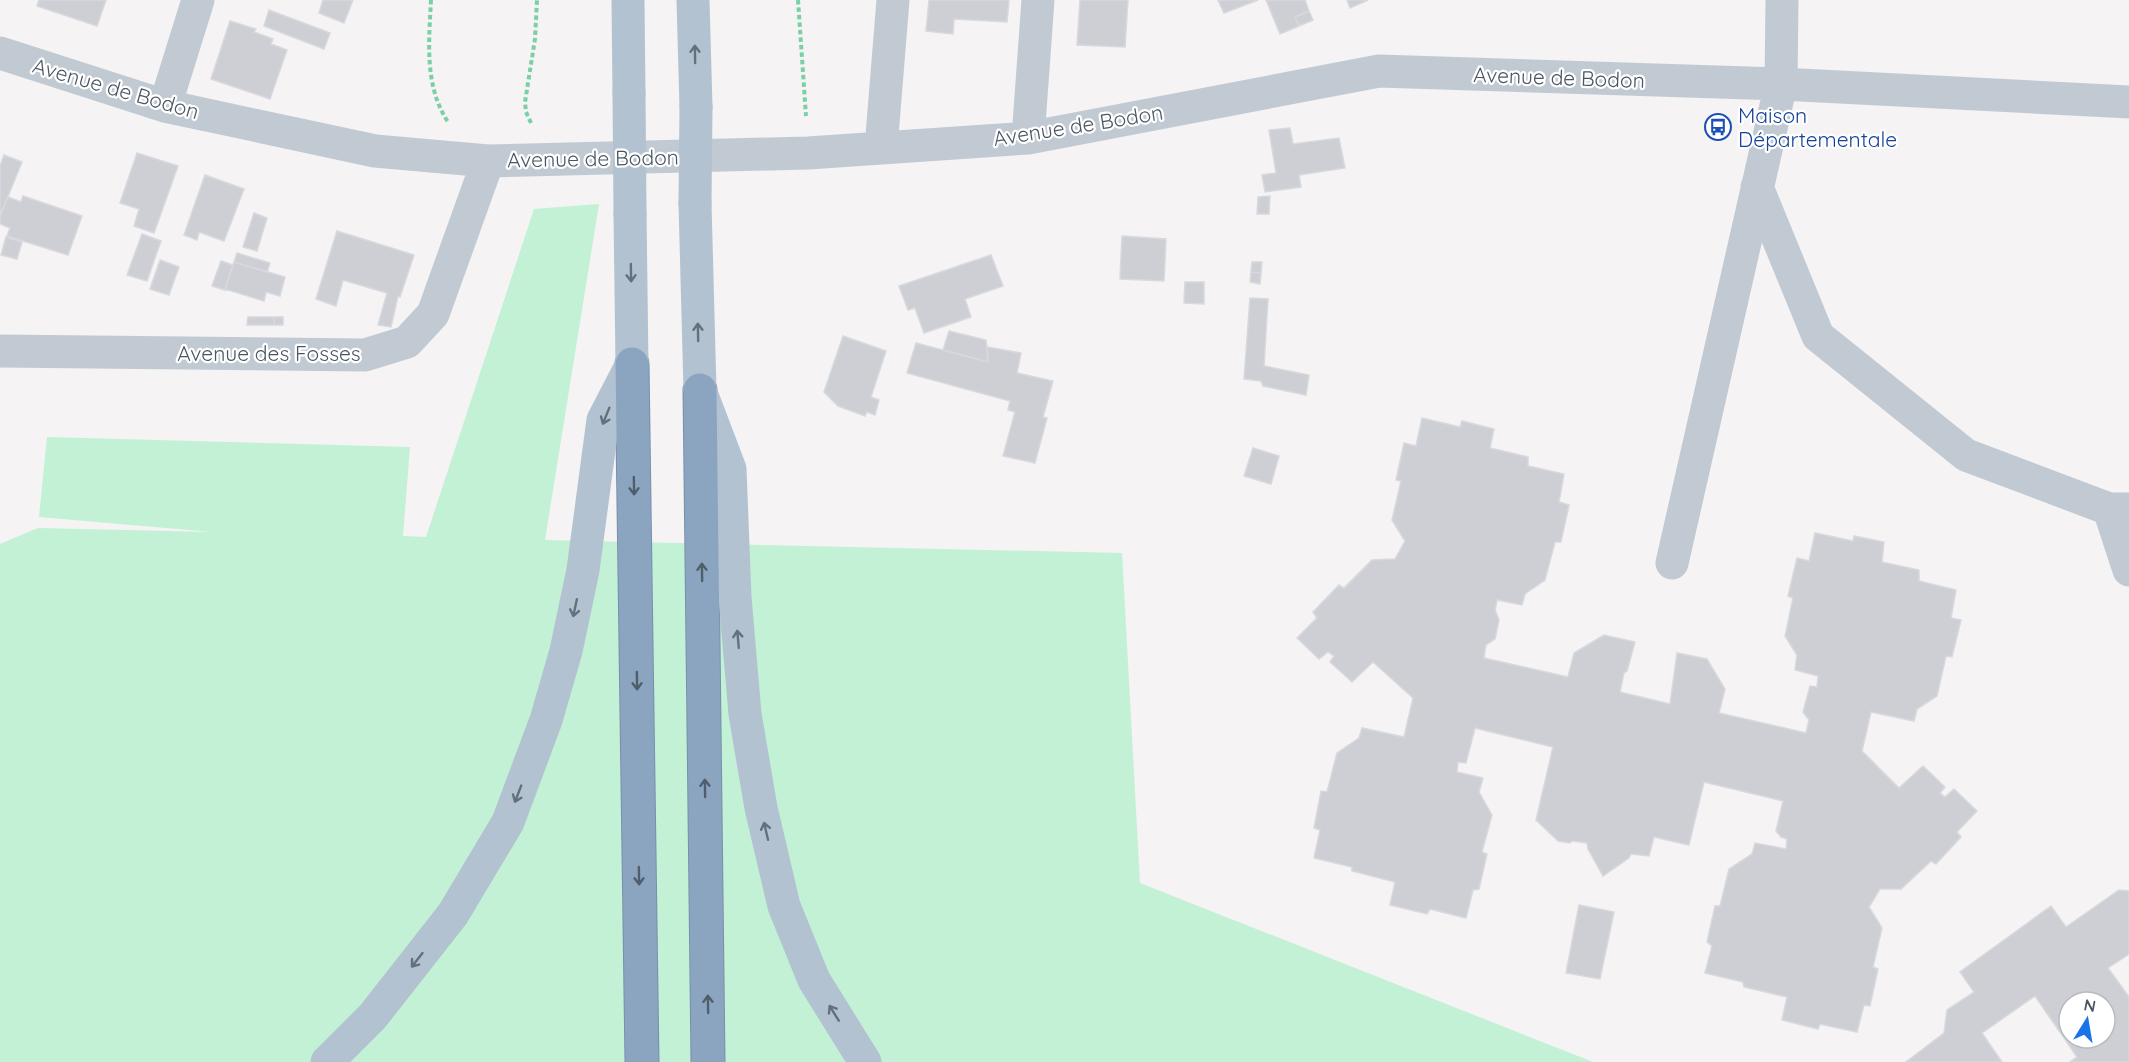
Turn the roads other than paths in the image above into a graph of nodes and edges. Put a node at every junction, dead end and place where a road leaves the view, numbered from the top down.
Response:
1 (198, 0) edge
2 (628, 0) edge
3 (693, 0) edge
4 (893, 0) edge
5 (1038, 0) edge
6 (1782, 0) edge
7 (0, 53) edge
8 (1781, 84) junction
9 (2129, 102) edge
10 (165, 106) junction
11 (1028, 138) junction
12 (881, 148) junction
13 (480, 161) junction
14 (1757, 187) junction
15 (0, 351) edge
16 (632, 364) junction
17 (700, 390) junction
18 (2119, 509) edge
19 (1672, 563) dead end
20 (2129, 570) edge
21 (327, 1062) edge
22 (642, 1062) edge
23 (708, 1062) edge
24 (865, 1062) edge

1 - 10 street
2 -> 16 main road, bridge
17 -> 3 main road, bridge
4 - 12 street
5 - 11 street
6 - 8 street
7 - 10 street, Avenue de Bodon
8 - 9 street, Avenue de Bodon
8 - 11 street, Avenue de Bodon
8 - 14 street
10 - 13 street, Avenue de Bodon
11 - 12 street, Avenue de Bodon
12 - 13 street, Avenue de Bodon
13 - 15 street, Avenue des Fosses
14 - 18 street
14 - 19 street
16 -> 21 main road
16 -> 22 highway
23 -> 17 highway
24 -> 17 main road
18 - 20 street

